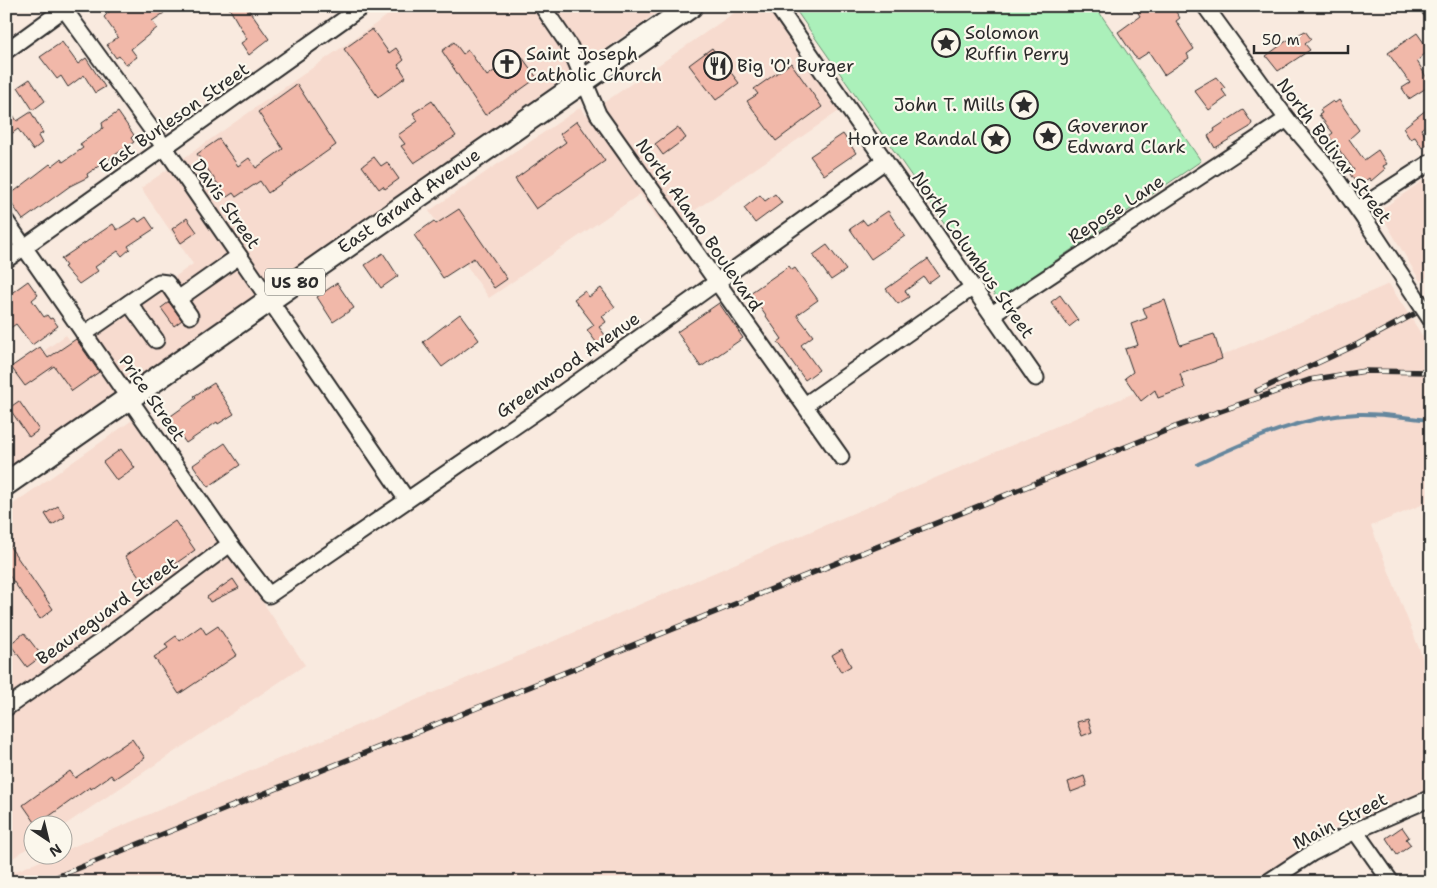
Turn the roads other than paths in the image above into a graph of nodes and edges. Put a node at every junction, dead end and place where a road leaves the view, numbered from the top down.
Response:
1 (363, 6) edge
2 (542, 6) edge
3 (691, 6) edge
4 (777, 6) edge
5 (1204, 6) edge
6 (1428, 6) edge
7 (65, 7) edge
8 (1431, 10) edge
9 (6, 51) edge
10 (584, 80) junction
11 (1287, 119) junction
12 (164, 148) junction
13 (885, 161) junction
14 (1431, 162) edge
15 (1362, 215) junction
16 (6, 221) edge
17 (24, 248) junction
18 (239, 256) junction
19 (6, 260) edge
20 (716, 282) junction
21 (973, 287) junction
22 (178, 299) junction
23 (269, 300) junction
24 (129, 303) junction
25 (992, 314) junction
26 (190, 316) dead end
27 (1431, 320) edge
28 (84, 334) junction
29 (156, 340) dead end
30 (1036, 378) dead end
31 (129, 398) junction
32 (805, 405) junction
33 (840, 457) dead end
34 (6, 484) edge
35 (407, 500) junction
36 (230, 544) junction
37 (269, 595) joint
38 (6, 708) edge
39 (1431, 798) edge
40 (1355, 831) junction
41 (1268, 882) edge
42 (1391, 882) edge

1 - 12 street, East Burleson Street
2 - 10 street, North Alamo Boulevard
3 - 10 highway, East Grand Avenue / US 80
4 - 13 street, North Columbus Street
5 - 11 street, North Bolivar Street
6 - 8 street
7 - 9 street
7 - 12 street, Davis Street
10 - 20 street, North Alamo Boulevard
10 - 23 highway, East Grand Avenue / US 80
11 - 15 street, North Bolivar Street
11 - 25 street, Repose Lane
12 - 17 street, East Burleson Street
12 - 18 street, Davis Street
13 - 20 street, Greenwood Avenue
13 - 21 street, North Columbus Street
14 - 15 street
15 - 27 street, North Bolivar Street, bridge
16 - 17 street, Price Street
17 - 19 street, East Burleson Street
17 - 28 street, Price Street
18 - 22 street
18 - 23 street, Davis Street
20 - 32 street, North Alamo Boulevard
20 - 35 street, Greenwood Avenue
21 - 25 street, North Columbus Street
21 - 32 street
22 - 24 street
22 - 26 street
23 - 31 highway, East Grand Avenue / US 80
23 - 35 street, Davis Street
24 - 28 street
24 - 29 street
25 - 30 street, North Columbus Street
28 - 31 street, Price Street
31 - 34 highway, East Grand Avenue / US 80
31 - 36 street, Price Street
32 - 33 street, North Alamo Boulevard
35 - 37 street, Greenwood Avenue
36 - 37 street, Price Street
36 - 38 street, Beaureguard Street
39 - 40 street, Main Street
40 - 41 street, Main Street
40 - 42 street

